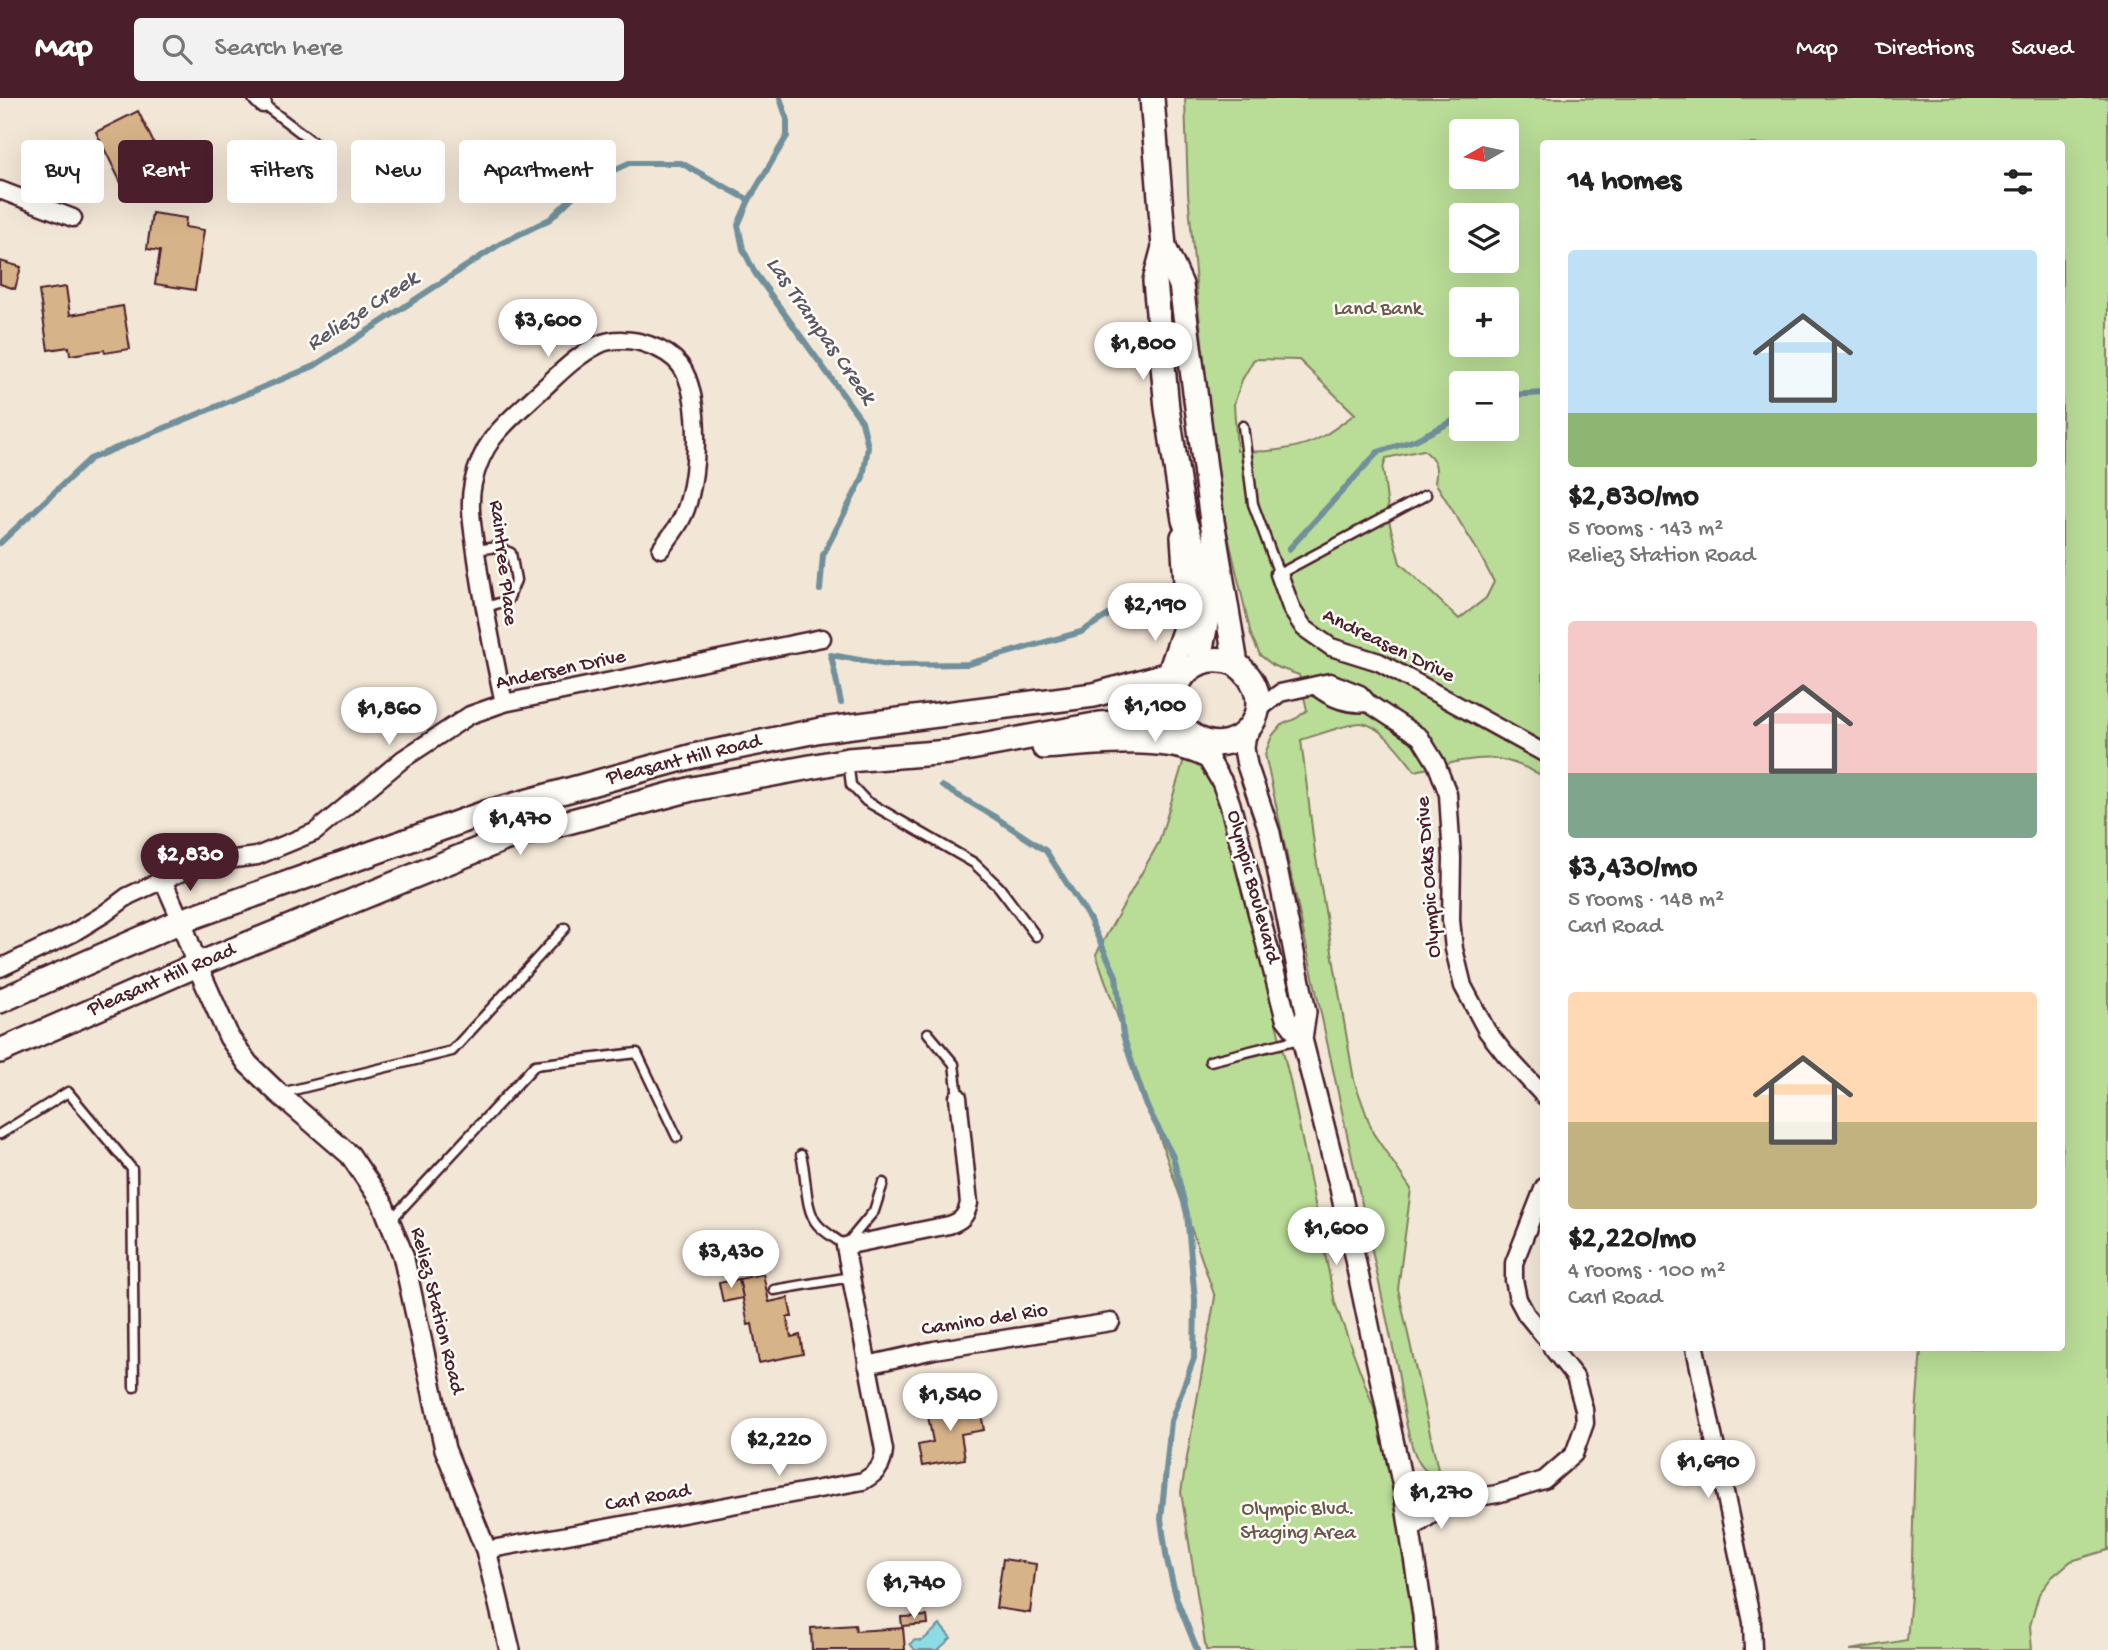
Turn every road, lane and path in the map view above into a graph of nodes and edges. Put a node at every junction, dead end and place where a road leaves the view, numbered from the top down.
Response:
1 (1152, 98) edge
2 (260, 101) edge
3 (311, 140) edge
4 (0, 190) edge
5 (73, 218) dead end
6 (1164, 247) junction
7 (1243, 426) dead end
8 (1426, 495) dead end
9 (661, 549) dead end
10 (476, 550) junction
11 (1279, 574) junction
12 (484, 608) junction
13 (822, 638) dead end
14 (1236, 664) junction
15 (1186, 668) junction
16 (1255, 684) junction
17 (1280, 693) junction
18 (504, 703) junction
19 (1258, 710) junction
20 (1246, 731) junction
21 (1194, 739) junction
22 (1540, 751) edge
23 (949, 752) junction
24 (848, 760) junction
25 (163, 880) junction
26 (181, 921) junction
27 (565, 928) dead end
28 (1036, 936) dead end
29 (197, 965) junction
30 (0, 968) edge
31 (0, 1001) edge
32 (928, 1033) dead end
33 (1302, 1039) junction
34 (0, 1051) edge
35 (1210, 1061) dead end
36 (1540, 1091) edge
37 (278, 1093) junction
38 (958, 1097) joint
39 (0, 1134) edge
40 (677, 1137) dead end
41 (801, 1155) dead end
42 (883, 1183) dead end
43 (1540, 1197) edge
44 (390, 1221) junction
45 (845, 1246) junction
46 (851, 1277) junction
47 (774, 1290) dead end
48 (1111, 1322) dead end
49 (1540, 1331) edge
50 (1554, 1351) edge
51 (1696, 1351) edge
52 (867, 1365) junction
53 (134, 1387) dead end
54 (1403, 1487) junction
55 (1442, 1503) junction
56 (1410, 1530) junction
57 (486, 1550) junction
58 (510, 1650) edge
59 (1426, 1650) edge
60 (1753, 1650) edge

1 - 6 main road
2 - 3 lane
4 - 5 street
6 - 14 main road
6 - 15 main road, Olympic Boulevard
7 - 11 lane
8 - 11 lane
9 - 10 street, Raintree Place
10 - 12 street, Raintree Place
10 - 12 lane
11 - 22 street, Andreasen Drive
12 - 18 street, Raintree Place
13 - 18 street, Andersen Drive
14 - 15 main road
14 - 16 main road
15 - 21 main road, Olympic Boulevard
15 - 26 main road, Pleasant Hill Road
16 - 17 street
16 - 19 main road
17 - 19 street, Olympic Oaks Drive
17 - 36 street, Olympic Oaks Drive
18 - 25 street, Andersen Drive
19 - 20 main road
20 - 21 main road
20 - 33 street, Olympic Boulevard
21 - 23 main road, Pleasant Hill Road
21 - 23 main road
21 - 33 street, Olympic Boulevard
23 - 24 main road, Pleasant Hill Road
24 - 28 lane
24 - 29 main road, Pleasant Hill Road
25 - 26 street, Reliez Station Road
25 - 30 street, Andersen Drive
26 - 29 street, Reliez Station Road
26 - 31 main road, Pleasant Hill Road
27 - 37 lane
29 - 34 main road, Pleasant Hill Road
29 - 37 street, Reliez Station Road
32 - 38 lane
33 - 35 lane
33 - 54 street, Olympic Boulevard
37 - 44 street, Reliez Station Road
38 - 45 street
39 - 53 lane
40 - 44 lane
41 - 45 lane
42 - 45 lane
43 - 49 street
44 - 57 street, Reliez Station Road
45 - 46 street, Carl Road
46 - 47 lane
46 - 52 street, Carl Road
48 - 52 street, Camino del Rio
50 - 55 street
51 - 60 street
52 - 57 street, Carl Road
54 - 55 street
54 - 56 street, Olympic Boulevard
55 - 56 street
56 - 59 street, Olympic Boulevard
57 - 58 street, Reliez Station Road

